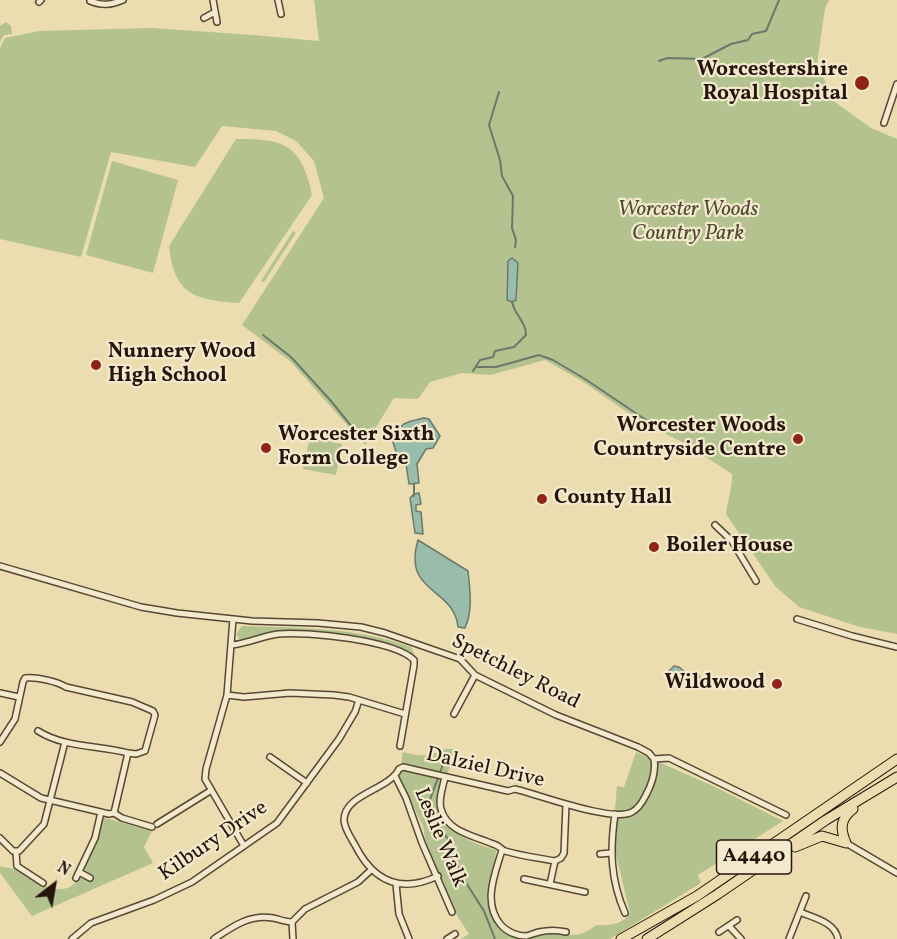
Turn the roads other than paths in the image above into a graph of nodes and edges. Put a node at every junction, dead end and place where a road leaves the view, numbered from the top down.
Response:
1 (123, 0) edge
2 (213, 0) edge
3 (285, 0) edge
4 (90, 1) edge
5 (278, 1) edge
6 (215, 12) junction
7 (281, 14) dead end
8 (204, 18) dead end
9 (218, 22) dead end
10 (897, 84) edge
11 (884, 123) dead end
12 (715, 525) dead end
13 (0, 566) edge
14 (756, 581) dead end
15 (798, 619) dead end
16 (234, 620) junction
17 (232, 645) junction
18 (897, 647) edge
19 (475, 675) junction
20 (0, 693) edge
21 (227, 695) junction
22 (19, 696) junction
23 (359, 700) junction
24 (405, 714) junction
25 (454, 714) dead end
26 (38, 731) dead end
27 (0, 742) edge
28 (65, 742) junction
29 (400, 746) dead end
30 (128, 753) junction
31 (270, 757) dead end
32 (654, 759) junction
33 (897, 759) edge
34 (0, 773) edge
35 (395, 776) junction
36 (444, 776) junction
37 (897, 777) edge
38 (307, 783) junction
39 (210, 791) junction
40 (50, 801) junction
41 (566, 804) junction
42 (101, 812) junction
43 (114, 813) junction
44 (615, 814) junction
45 (786, 815) dead end
46 (0, 838) edge
47 (846, 843) junction
48 (244, 846) junction
49 (502, 850) junction
50 (16, 852) junction
51 (780, 852) junction
52 (611, 853) junction
53 (600, 854) dead end
54 (555, 861) junction
55 (371, 870) junction
56 (896, 871) edge
57 (438, 876) junction
58 (90, 878) dead end
59 (524, 879) dead end
60 (43, 883) dead end
61 (396, 884) junction
62 (550, 884) junction
63 (585, 892) dead end
64 (806, 896) dead end
65 (452, 912) dead end
66 (800, 912) junction
67 (625, 913) dead end
68 (737, 920) dead end
69 (292, 922) junction
70 (729, 926) junction
71 (567, 932) dead end
72 (719, 932) dead end
73 (455, 934) dead end
74 (72, 939) edge
75 (214, 939) edge
76 (293, 939) edge
77 (409, 939) edge
78 (447, 939) edge
79 (621, 939) edge
80 (646, 939) edge
81 (741, 939) edge
82 (789, 939) edge
83 (838, 939) edge

1 - 4 street
2 - 6 street
3 - 5 street
5 - 7 street
6 - 8 street
6 - 9 street
10 - 11 street
12 - 14 street
13 - 16 street, Spetchley Road
15 - 18 street
16 - 17 street
16 - 19 street, Spetchley Road
17 - 21 street
17 - 24 street
19 - 25 street
19 - 32 street, Spetchley Road
20 - 22 street
21 - 23 street
21 - 39 street
22 - 27 street
22 - 30 street
23 - 24 street
23 - 38 street, Kilbury Drive
24 - 29 street
26 - 28 street
28 - 30 street
28 - 40 street
30 - 43 street
31 - 38 street
32 - 44 street
32 - 45 street, Spetchley Road
33 - 79 highway, A4440
34 - 40 street
35 - 36 street, Dalziel Drive
35 - 55 street, Dalziel Drive
35 - 57 street, Leslie Walk
36 - 41 street, Dalziel Drive
36 - 49 street
37 - 47 highway
37 - 51 highway, A4440
38 - 48 street, Kilbury Drive
39 - 43 street
39 - 48 street
40 - 42 street
40 - 50 street
41 - 44 street, Dalziel Drive
41 - 54 street
42 - 43 street
42 - 58 street
44 - 52 street
46 - 50 street
47 - 51 highway
47 - 56 street
48 - 74 street, Kilbury Drive
49 - 54 street
49 - 71 street
50 - 60 street
51 - 80 highway, A4440
52 - 53 street
52 - 67 street
54 - 62 street
55 - 61 street, Dalziel Drive
55 - 69 street
57 - 61 street
57 - 65 street, Leslie Walk
59 - 62 street
61 - 77 street
62 - 63 street
64 - 66 street
66 - 82 street
66 - 83 street
68 - 70 street
69 - 75 street
69 - 76 street
70 - 72 street
70 - 81 street
73 - 78 street

